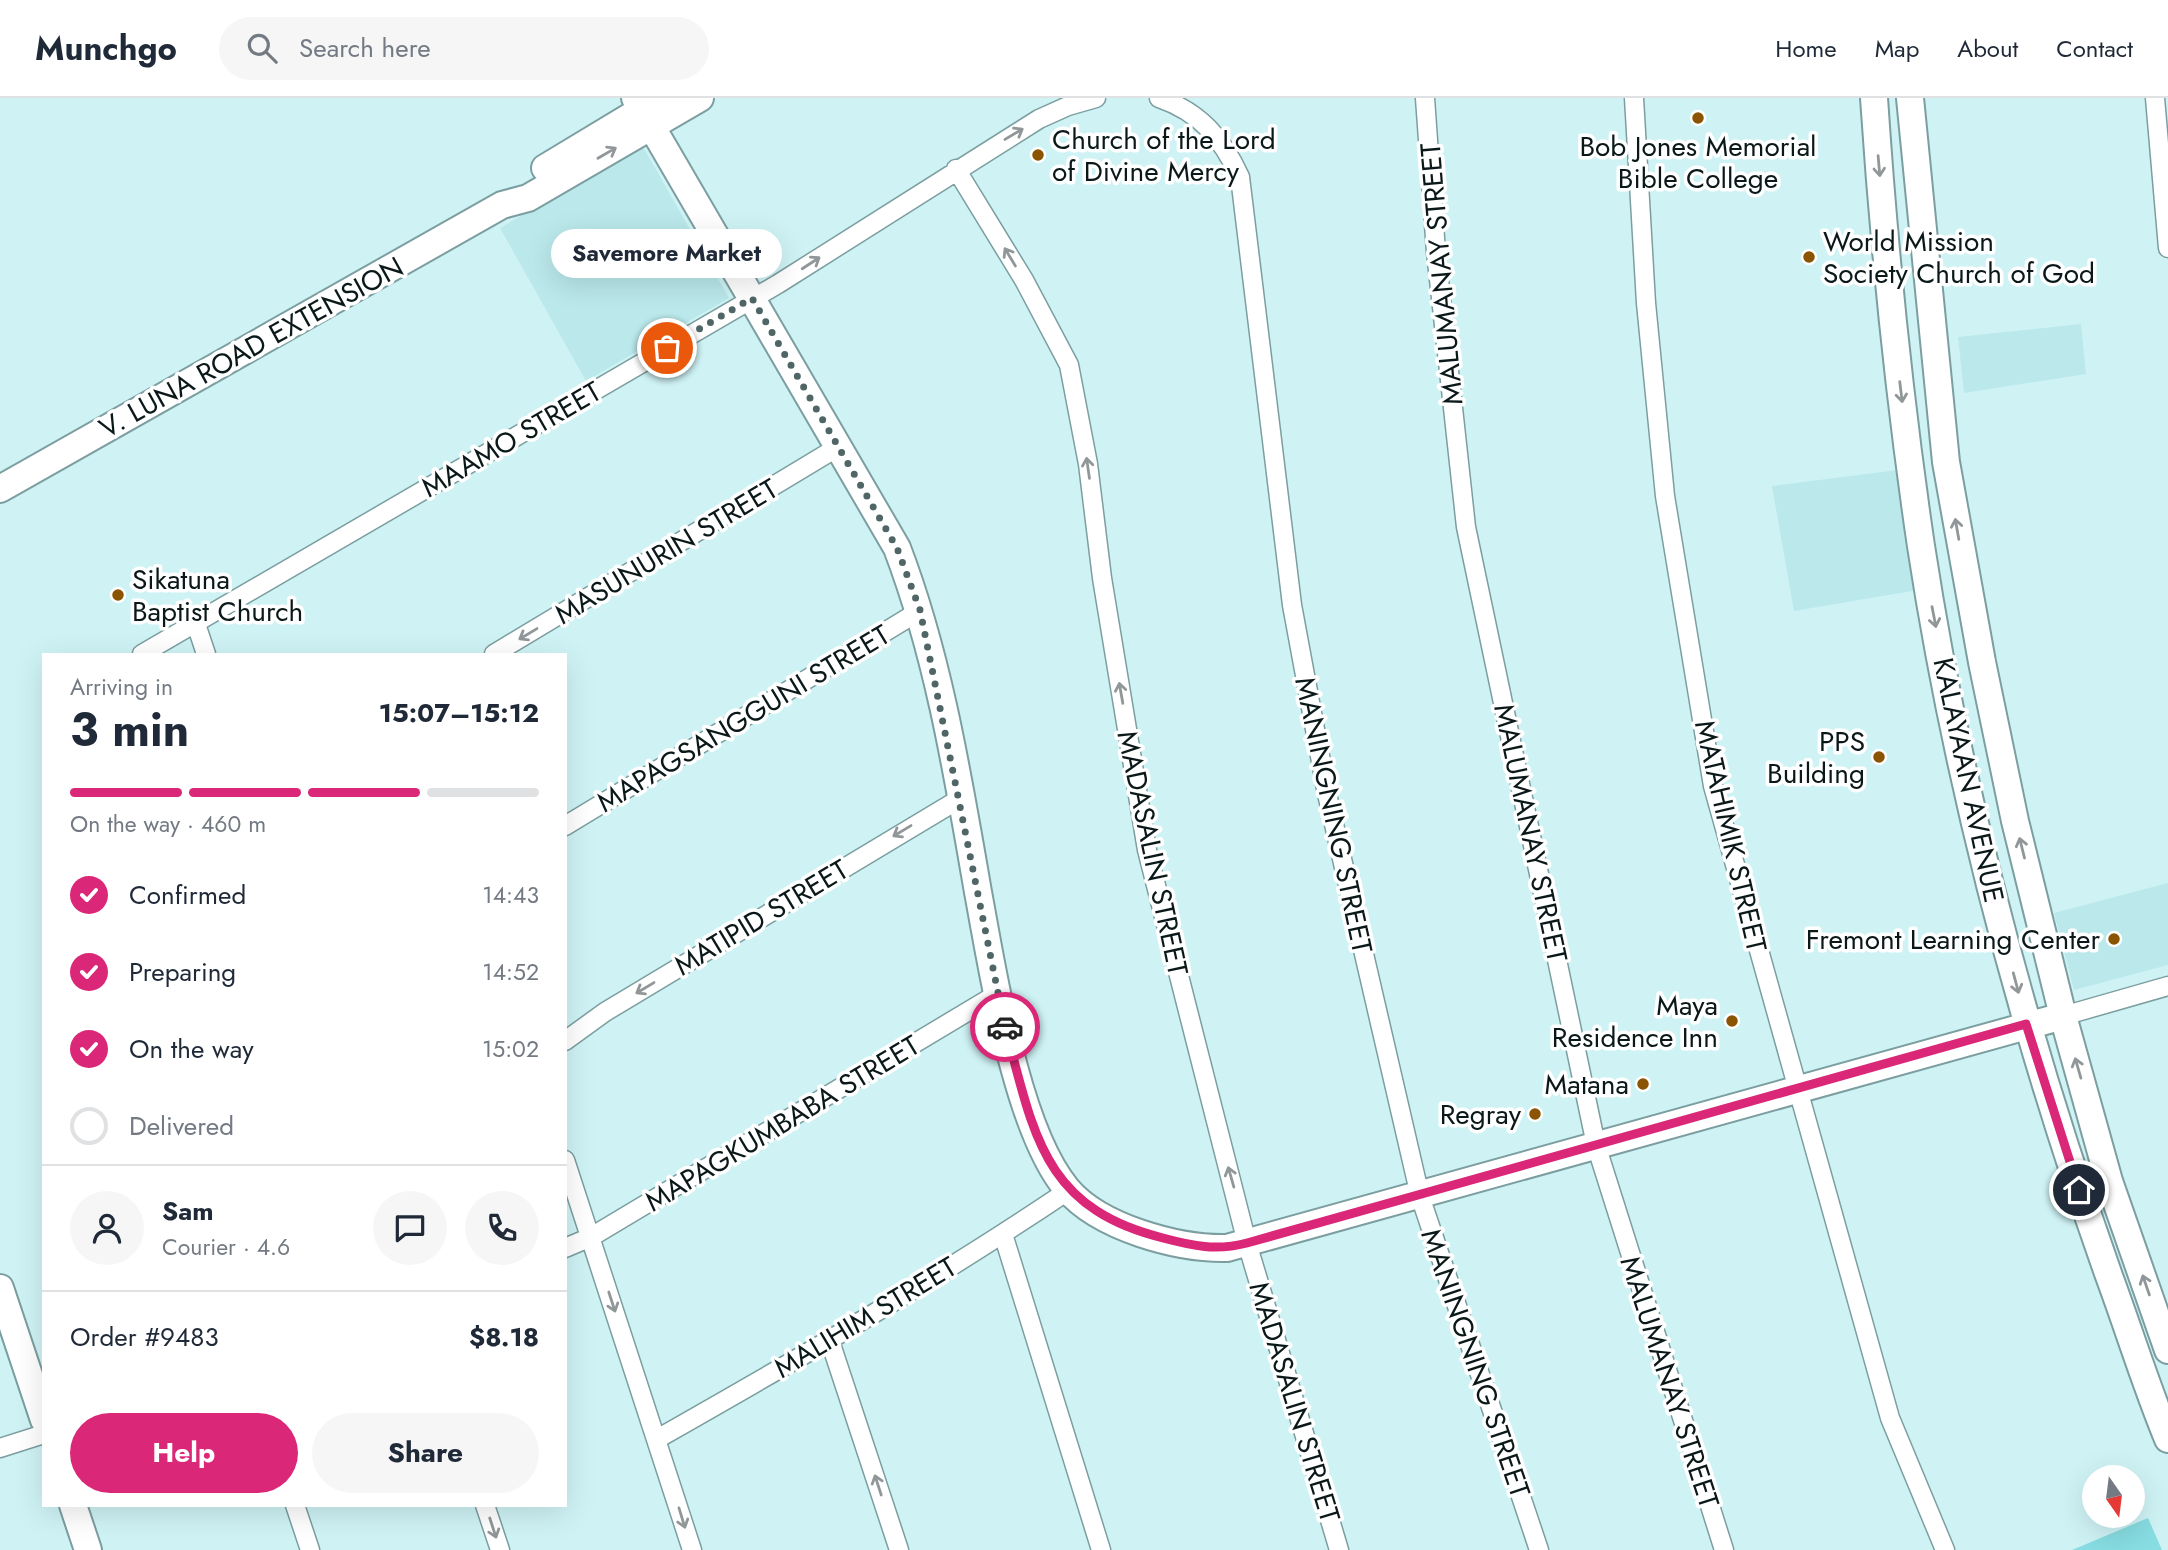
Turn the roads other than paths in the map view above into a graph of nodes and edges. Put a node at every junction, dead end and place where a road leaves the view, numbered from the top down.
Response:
1 (700, 98) edge
2 (1096, 98) edge
3 (1159, 98) edge
4 (1425, 98) edge
5 (1634, 98) edge
6 (1874, 98) edge
7 (1910, 98) edge
8 (2155, 98) edge
9 (648, 108) edge
10 (956, 169) junction
11 (2168, 248) edge
12 (752, 298) junction
13 (838, 447) junction
14 (0, 489) edge
15 (920, 610) junction
16 (196, 624) junction
17 (144, 653) edge
18 (206, 653) edge
19 (496, 653) edge
20 (961, 798) junction
21 (567, 825) edge
22 (2168, 986) edge
23 (997, 994) junction
24 (2063, 1016) junction
25 (2026, 1024) junction
26 (567, 1040) edge
27 (1796, 1090) junction
28 (1596, 1145) junction
29 (567, 1166) edge
30 (1069, 1190) junction
31 (1420, 1196) junction
32 (1003, 1234) junction
33 (591, 1237) junction
34 (1247, 1243) junction
35 (567, 1247) edge
36 (0, 1288) edge
37 (829, 1338) junction
38 (2168, 1350) edge
39 (42, 1414) edge
40 (42, 1435) edge
41 (657, 1439) junction
42 (2168, 1439) edge
43 (0, 1448) edge
44 (74, 1507) edge
45 (296, 1507) edge
46 (486, 1507) edge
47 (88, 1550) edge
48 (310, 1550) edge
49 (500, 1550) edge
50 (692, 1550) edge
51 (899, 1550) edge
52 (1101, 1550) edge
53 (1339, 1550) edge
54 (1539, 1550) edge
55 (1724, 1550) edge
56 (1945, 1550) edge

1 - 9 street, V. LUNA ROAD EXTENSION
10 -> 2 street, MAAMO STREET
3 - 31 street, MANINGNING STREET
4 - 28 street, MALUMANAY STREET
5 - 27 street, MATAHIMIK STREET
6 -> 25 street, KALAYAAN AVENUE
24 -> 7 street, KALAYAAN AVENUE
8 - 11 street
9 - 12 street
9 - 14 street, V. LUNA ROAD EXTENSION
12 -> 10 street, MAAMO STREET
34 -> 10 street, MADASALIN STREET
12 - 13 street
12 - 16 street, MAAMO STREET
13 - 15 street
13 -> 19 street, MASUNURIN STREET
15 - 20 street
15 - 21 street, MAPAGSANGGUNI STREET
16 - 17 street, MAAMO STREET
16 - 18 street
20 - 23 street
20 -> 26 street, MATIPID STREET
22 - 24 street
23 - 30 street
23 - 33 street, MAPAGKUMBABA STREET
24 - 25 street
38 -> 24 street, KALAYAAN AVENUE
25 - 27 street
25 - 42 street, KALAYAAN AVENUE
27 - 28 street
27 - 56 street, MATAHIMIK STREET
28 - 31 street
28 - 55 street, MALUMANAY STREET
29 - 33 street
30 - 32 street, MALIHIM STREET
30 - 34 street
31 - 34 street
31 - 54 street, MANINGNING STREET
32 - 37 street, MALIHIM STREET
32 - 52 street
33 - 35 street, MAPAGKUMBABA STREET
33 -> 41 street
34 - 53 street, MADASALIN STREET
36 - 39 street
37 - 41 street, MALIHIM STREET
51 -> 37 street
40 - 43 street
41 -> 50 street
44 - 47 street
45 - 48 street
46 -> 49 street

